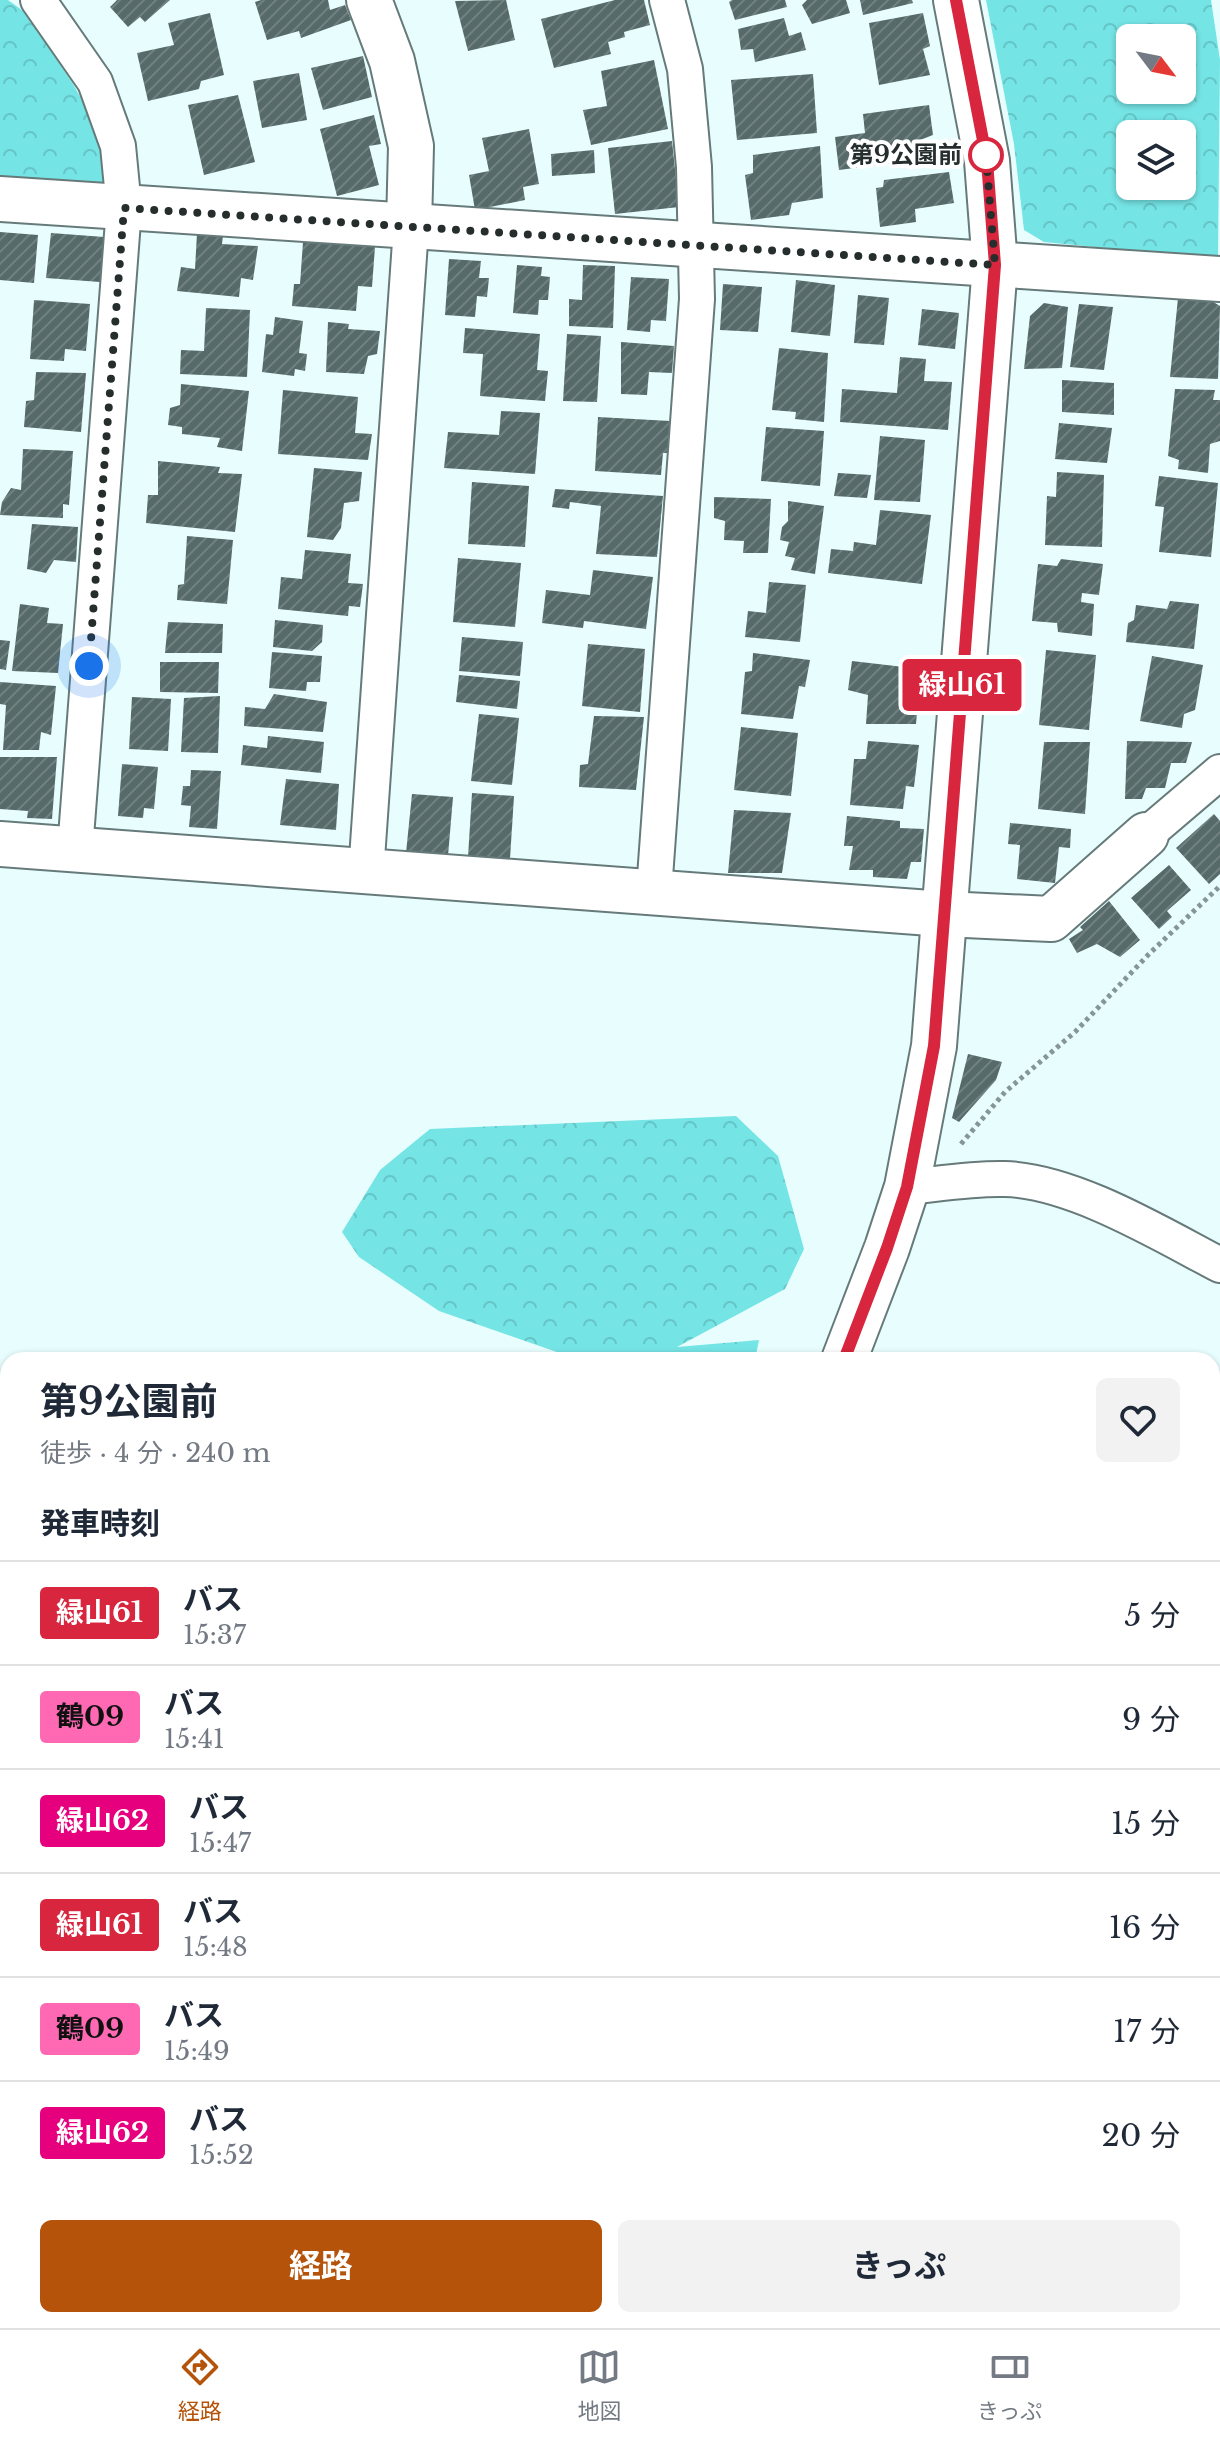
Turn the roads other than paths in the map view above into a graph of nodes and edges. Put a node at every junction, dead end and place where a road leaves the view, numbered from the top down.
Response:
1 (38, 0) edge
2 (369, 0) edge
3 (667, 0) edge
4 (956, 0) edge
5 (0, 199) edge
6 (124, 208) junction
7 (409, 226) junction
8 (697, 245) junction
9 (995, 265) junction
10 (1220, 279) edge
11 (1220, 772) edge
12 (1146, 835) joint
13 (0, 844) edge
14 (75, 850) junction
15 (366, 873) junction
16 (654, 891) junction
17 (944, 914) junction
18 (907, 1187) junction
19 (1220, 1265) edge
20 (847, 1352) edge

1 - 6 street
2 - 7 street
3 - 8 street
4 - 9 street
5 - 6 street
6 - 7 street
6 - 14 street
7 - 8 street
7 - 15 street
8 - 9 street
8 - 16 street
9 - 10 street
9 - 17 street
11 - 12 street
12 - 17 street
13 - 14 street
14 - 15 street
15 - 16 street
16 - 17 street
17 - 18 street
18 - 19 street
18 - 20 street

